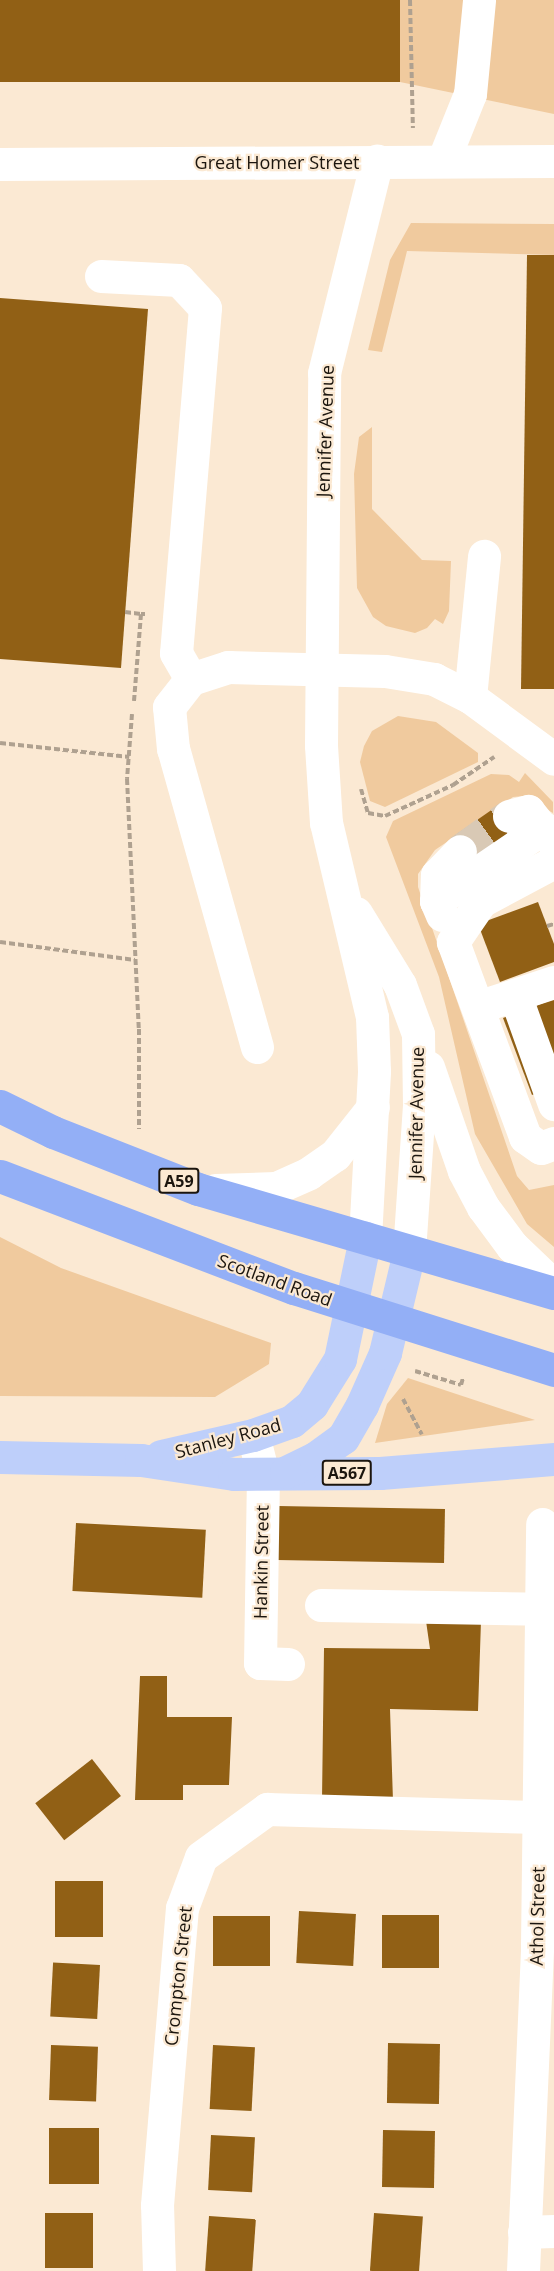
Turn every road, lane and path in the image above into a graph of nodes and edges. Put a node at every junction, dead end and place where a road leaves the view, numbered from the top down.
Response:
1 (410, 0) edge
2 (479, 0) edge
3 (377, 161) junction
4 (429, 161) junction
5 (554, 161) edge
6 (0, 164) edge
7 (101, 276) dead end
8 (484, 556) dead end
9 (125, 612) dead end
10 (141, 614) junction
11 (179, 617) junction
12 (322, 672) junction
13 (191, 679) junction
14 (470, 697) junction
15 (525, 737) junction
16 (0, 743) edge
17 (129, 757) junction
18 (554, 759) edge
19 (323, 776) junction
20 (509, 816) tunnel mouth
21 (549, 835) edge
22 (460, 851) tunnel mouth
23 (554, 861) edge
24 (340, 886) junction
25 (436, 902) junction
26 (554, 924) edge
27 (547, 926) dead end
28 (0, 942) edge
29 (453, 942) junction
30 (135, 960) junction
31 (554, 982) edge
32 (515, 995) junction
33 (477, 1007) junction
34 (417, 1034) junction
35 (257, 1047) dead end
36 (554, 1104) edge
37 (0, 1106) edge
38 (373, 1107) junction
39 (554, 1143) edge
40 (139, 1166) junction
41 (0, 1176) edge
42 (198, 1189) junction
43 (365, 1238) junction
44 (409, 1252) junction
45 (554, 1286) edge
46 (554, 1293) edge
47 (353, 1308) junction
48 (394, 1320) junction
49 (554, 1370) edge
50 (253, 1435) junction
51 (0, 1457) edge
52 (554, 1459) edge
53 (141, 1460) junction
54 (272, 1474) junction
55 (542, 1524) dead end
56 (321, 1605) dead end
57 (542, 1609) junction
58 (548, 1643) edge
59 (288, 1664) dead end
60 (539, 1817) junction
61 (545, 1946) edge
62 (539, 2231) edge
63 (159, 2271) edge
64 (523, 2271) edge

1 - 4 path
2 - 4 street
3 - 4 street, Great Homer Street
3 - 6 street, Great Homer Street
3 - 12 street, Jennifer Avenue
4 - 5 street, Great Homer Street
7 - 11 street
8 - 14 street
9 - 10 path
10 - 11 path
10 - 17 path
11 - 13 street
12 - 13 street
12 - 14 street
12 - 19 street, Jennifer Avenue
13 - 35 street
14 - 15 street
15 - 18 street
15 - 19 path
16 - 17 path
17 - 30 path
19 - 24 street, Jennifer Avenue
20 - 21 street
21 - 25 street
22 - 25 street
23 - 29 street
24 - 34 street, Jennifer Avenue
24 - 38 street, Jennifer Avenue
25 - 29 street
26 - 27 path
28 - 30 path
29 - 33 street
30 - 40 path
31 - 32 street
32 - 33 street
32 - 36 street
33 - 39 street
34 - 44 street, Jennifer Avenue
34 - 45 street
37 - 40 highway, A59
38 - 42 street
38 - 43 street, Jennifer Avenue
40 - 42 highway, A59
41 - 47 highway, Scotland Road
42 - 43 highway, A59
43 - 44 highway, A59
43 - 47 main road, Stanley Road
44 - 46 highway, A59
44 - 48 main road, Stanley Road
47 - 48 highway, Scotland Road
47 - 50 main road, Stanley Road / A567
48 - 49 highway, Scotland Road
48 - 54 main road, Stanley Road / A567
50 - 53 main road, Stanley Road / A567
50 - 54 street, Hankin Street
51 - 53 main road, Stanley Road / A567
52 - 54 main road, Stanley Road / A567
53 - 54 main road, Stanley Road / A567
54 - 59 street, Hankin Street
55 - 57 street, Athol Street
56 - 57 street
57 - 58 street, Athol Street
58 - 60 street, Athol Street
60 - 61 street, Athol Street
60 - 63 street, Crompton Street
61 - 62 street, Athol Street
62 - 64 street, Athol Street

